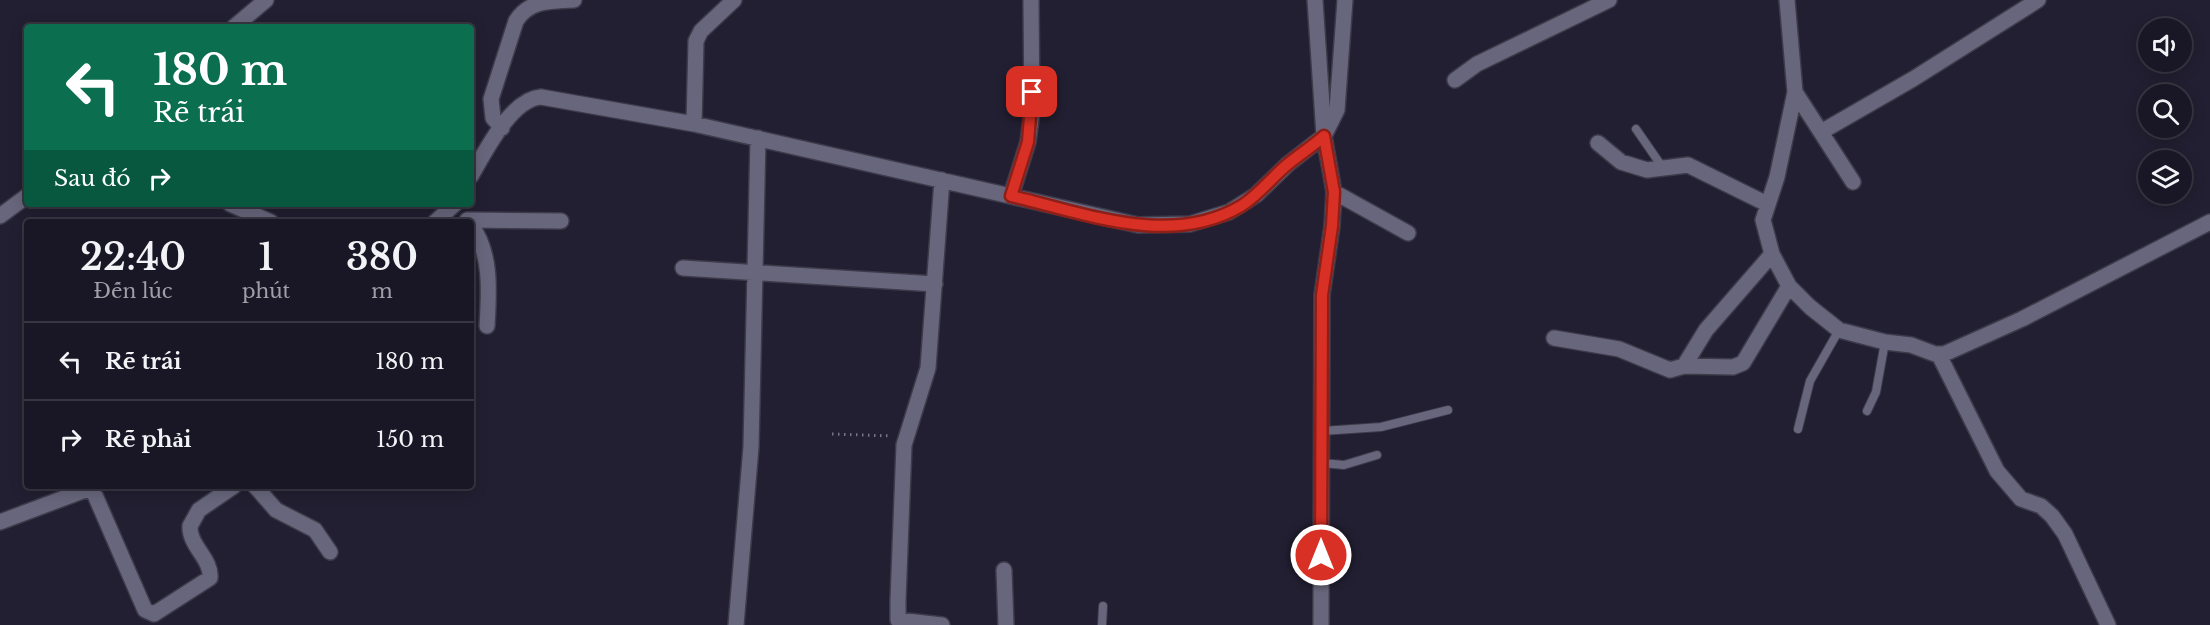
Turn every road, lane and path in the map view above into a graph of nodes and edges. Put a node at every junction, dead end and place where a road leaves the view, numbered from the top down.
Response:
1 (266, 0) edge
2 (574, 0) edge
3 (734, 0) edge
4 (1031, 0) edge
5 (1315, 0) edge
6 (1345, 0) edge
7 (1609, 0) edge
8 (1786, 0) edge
9 (2038, 0) edge
10 (238, 24) edge
11 (1455, 80) dead end
12 (1795, 92) junction
13 (694, 124) junction
14 (502, 128) junction
15 (1636, 129) dead end
16 (1821, 132) junction
17 (1324, 136) junction
18 (758, 138) junction
19 (1598, 143) dead end
20 (1664, 169) junction
21 (474, 171) edge
22 (942, 180) junction
23 (1853, 182) dead end
24 (1334, 192) junction
25 (1011, 196) junction
26 (24, 198) edge
27 (1767, 204) junction
28 (237, 207) edge
29 (452, 208) edge
30 (0, 216) edge
31 (264, 219) edge
32 (439, 219) edge
33 (464, 219) edge
34 (561, 221) dead end
35 (2210, 222) edge
36 (474, 223) edge
37 (474, 230) edge
38 (1408, 233) dead end
39 (1773, 254) junction
40 (683, 268) dead end
41 (753, 272) junction
42 (935, 284) junction
43 (1789, 286) junction
44 (487, 326) dead end
45 (1839, 330) junction
46 (1554, 338) dead end
47 (1885, 342) junction
48 (1939, 355) junction
49 (1684, 366) junction
50 (1448, 410) dead end
51 (1867, 411) dead end
52 (1798, 429) dead end
53 (1322, 431) junction
54 (832, 434) dead end
55 (906, 436) junction
56 (1377, 455) dead end
57 (1322, 463) junction
58 (85, 489) edge
59 (94, 489) edge
60 (229, 489) edge
61 (258, 489) edge
62 (0, 522) edge
63 (330, 552) dead end
64 (1004, 570) dead end
65 (1103, 606) dead end
66 (898, 622) edge
67 (736, 625) edge
68 (942, 625) edge
69 (1006, 625) edge
70 (1102, 625) edge
71 (1321, 625) edge
72 (2108, 625) edge

1 - 10 street
2 - 14 street
3 - 13 street
4 - 25 street
5 - 17 street
6 - 17 street
7 - 11 street
8 - 12 street
9 - 16 street
12 - 16 street
12 - 27 street
13 - 14 street
13 - 18 street
14 - 21 street
15 - 20 lane
16 - 23 street
17 - 24 street
17 - 25 street
18 - 22 street
18 - 41 street
19 - 20 street
20 - 27 street
22 - 25 street
22 - 42 street
24 - 38 street
24 - 53 street
26 - 30 street
27 - 39 street
28 - 31 street
29 - 32 street
29 - 33 street
34 - 36 street
35 - 48 street
37 - 44 street
39 - 43 street
39 - 49 street
40 - 41 street
41 - 42 street
41 - 67 street
42 - 55 street
43 - 45 street
43 - 49 street
45 - 47 street
45 - 52 lane
46 - 49 street
47 - 48 street
47 - 51 lane
48 - 72 street
50 - 53 lane
53 - 57 street
54 - 55 path
55 - 66 street
56 - 57 lane
57 - 71 street
58 - 62 street
59 - 60 street
61 - 63 street
64 - 69 street
65 - 70 lane
66 - 68 street

